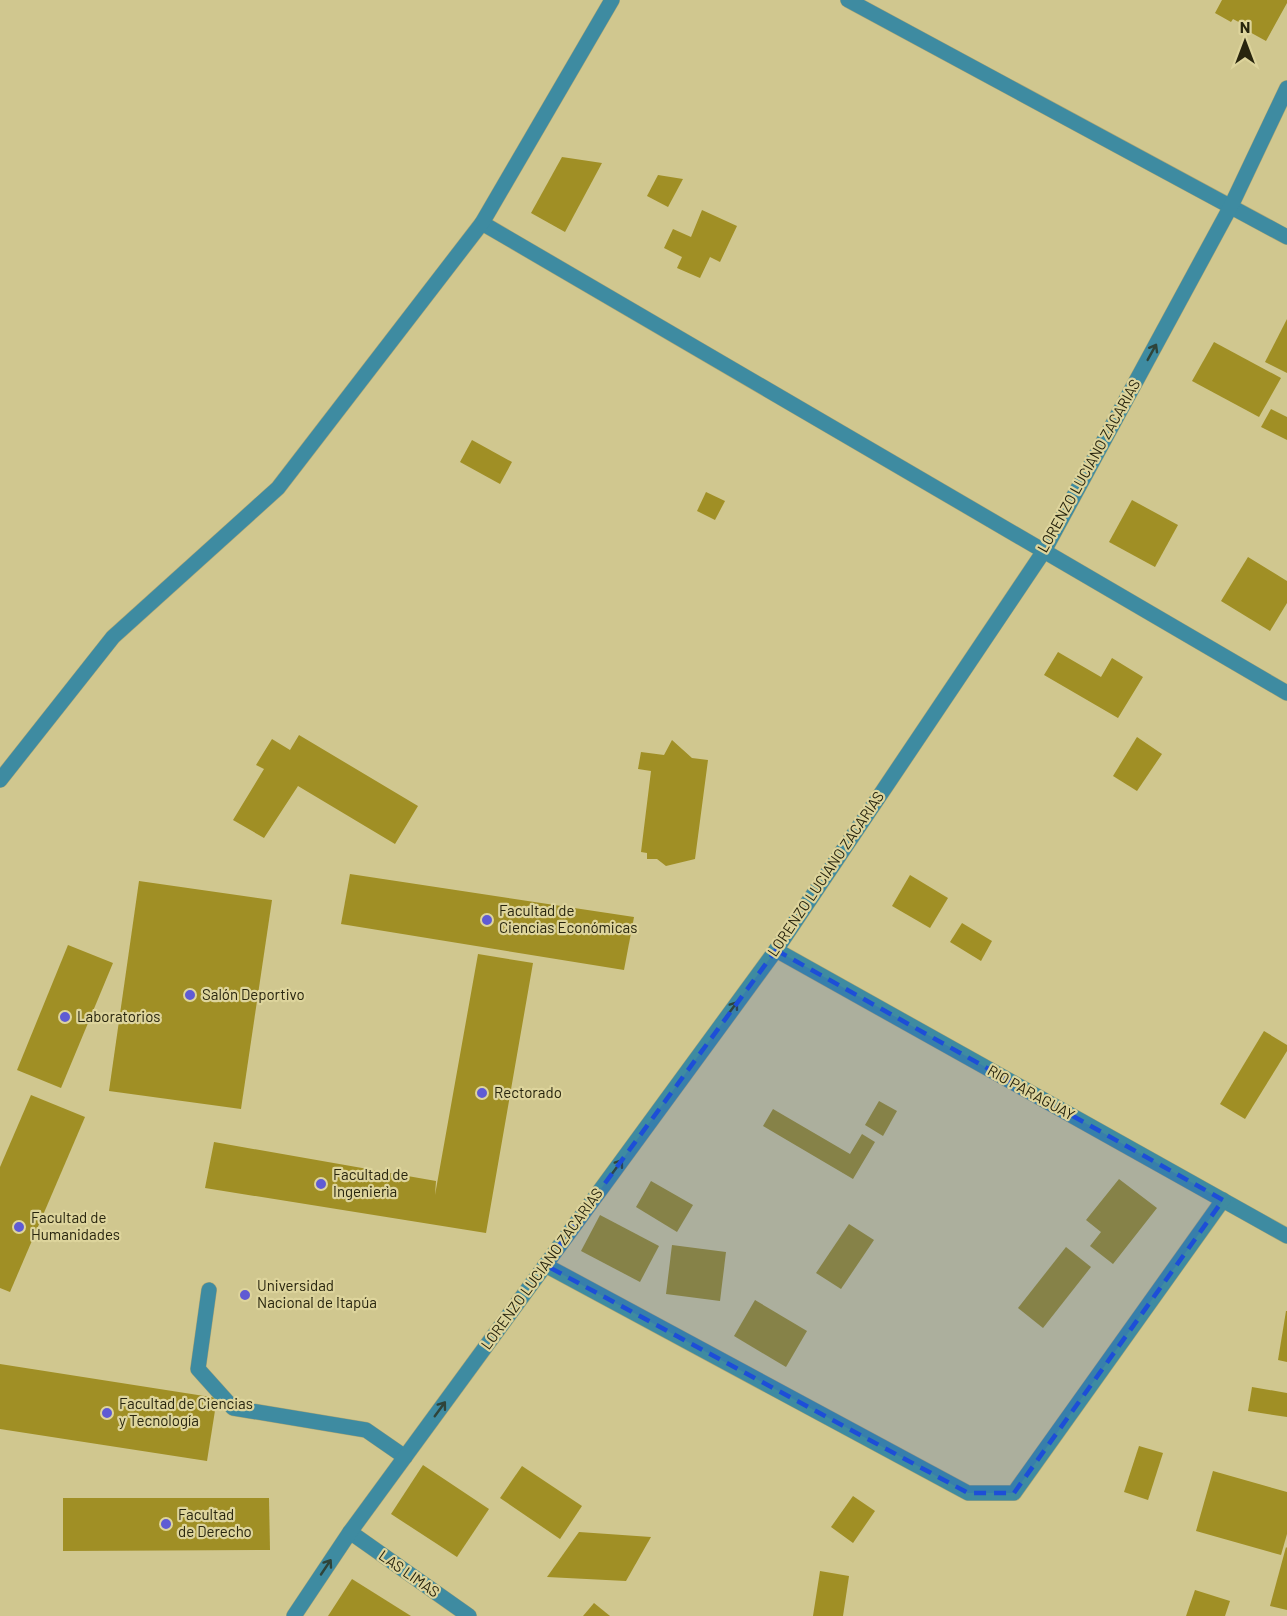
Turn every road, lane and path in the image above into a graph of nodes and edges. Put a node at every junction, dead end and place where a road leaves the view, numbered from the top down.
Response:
1 (612, 0) edge
2 (848, 0) edge
3 (1287, 88) edge
4 (1231, 206) junction
5 (482, 223) junction
6 (1287, 237) edge
7 (1044, 550) junction
8 (1287, 693) edge
9 (0, 780) edge
10 (776, 950) junction
11 (1223, 1200) junction
12 (1287, 1236) edge
13 (545, 1265) junction
14 (209, 1290) dead end
15 (405, 1457) junction
16 (350, 1532) junction
17 (294, 1616) edge
18 (469, 1616) edge

1 - 5 street
2 - 4 street
3 - 4 street, LORENZO LUCIANO ZACARIAS
4 - 6 street
7 -> 4 street, LORENZO LUCIANO ZACARIAS
5 - 7 street
5 - 9 street
7 - 8 street
7 - 10 street, LORENZO LUCIANO ZACARIAS
10 - 11 street, RIO PARAGUAY
13 -> 10 street, LORENZO LUCIANO ZACARIAS
11 - 12 street, RIO PARAGUAY
11 - 13 street
15 -> 13 street, LORENZO LUCIANO ZACARIAS
14 - 15 street
15 - 16 street, LORENZO LUCIANO ZACARIAS
17 -> 16 street, LORENZO LUCIANO ZACARIAS
16 - 18 street, LAS LIMAS

